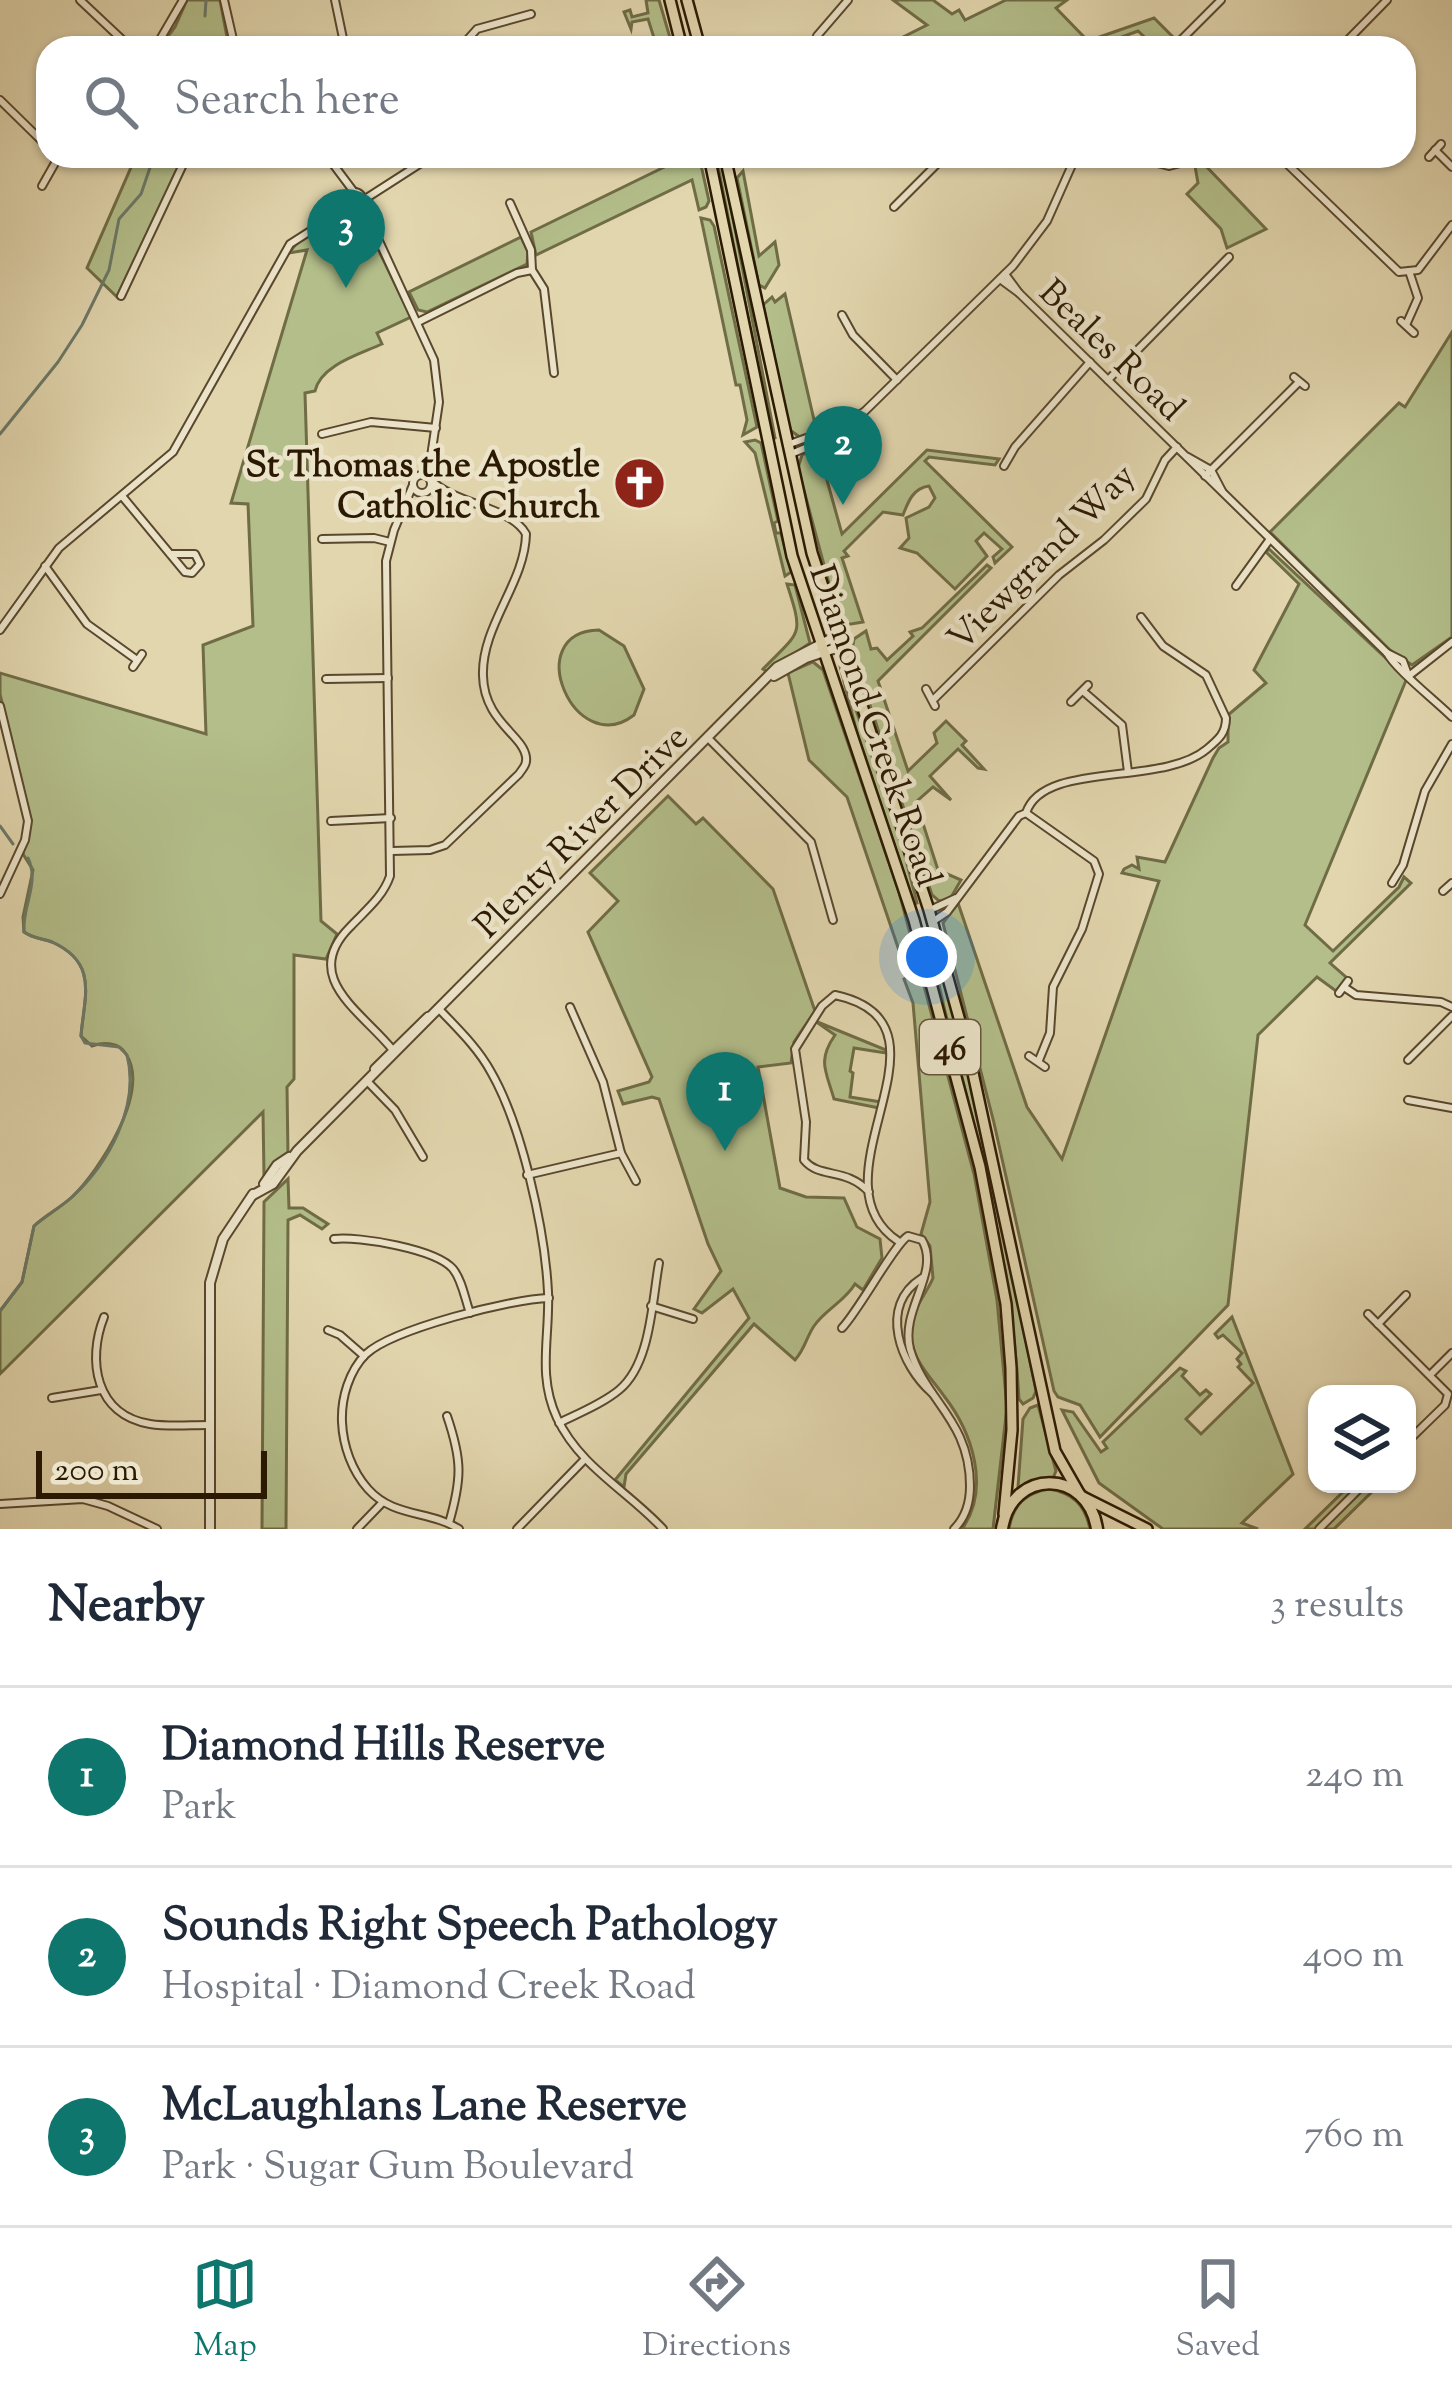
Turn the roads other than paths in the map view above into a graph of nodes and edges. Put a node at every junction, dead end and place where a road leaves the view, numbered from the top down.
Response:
1 (80, 0) edge
2 (183, 0) edge
3 (224, 0) edge
4 (335, 0) edge
5 (670, 0) edge
6 (687, 0) edge
7 (848, 0) edge
8 (1221, 0) edge
9 (1387, 0) edge
10 (531, 14) dead end
11 (118, 36) edge
12 (161, 36) edge
13 (232, 36) edge
14 (342, 36) edge
15 (469, 36) edge
16 (679, 36) edge
17 (697, 36) edge
18 (817, 36) dead end
19 (1185, 36) edge
20 (1354, 36) edge
21 (0, 100) edge
22 (36, 135) edge
23 (1435, 150) dead end
24 (1452, 167) edge
25 (52, 168) edge
26 (181, 168) edge
27 (334, 168) edge
28 (412, 168) edge
29 (711, 168) edge
30 (727, 168) edge
31 (933, 168) edge
32 (1071, 168) edge
33 (1291, 168) edge
34 (42, 186) dead end
35 (354, 199) junction
36 (510, 203) dead end
37 (894, 207) dead end
38 (1452, 225) edge
39 (1229, 257) dead end
40 (532, 270) junction
41 (1410, 274) junction
42 (1002, 277) junction
43 (121, 296) dead end
44 (842, 315) dead end
45 (418, 322) junction
46 (1414, 333) dead end
47 (1090, 362) junction
48 (554, 374) dead end
49 (897, 380) junction
50 (1108, 380) junction
51 (1299, 382) dead end
52 (436, 428) junction
53 (322, 434) dead end
54 (1177, 447) junction
55 (430, 449) junction
56 (786, 450) junction
57 (771, 455) junction
58 (1004, 466) dead end
59 (1208, 473) junction
60 (429, 478) junction
61 (415, 481) junction
62 (422, 493) junction
63 (450, 495) junction
64 (122, 496) junction
65 (398, 521) junction
66 (322, 539) dead end
67 (1270, 539) junction
68 (390, 542) junction
69 (170, 554) junction
70 (44, 566) junction
71 (1236, 586) dead end
72 (1142, 616) dead end
73 (0, 630) edge
74 (840, 640) junction
75 (1452, 642) edge
76 (821, 648) junction
77 (137, 660) dead end
78 (1408, 674) junction
79 (388, 678) junction
80 (326, 679) dead end
81 (926, 689) dead end
82 (1071, 702) dead end
83 (0, 706) edge
84 (1452, 717) edge
85 (709, 739) junction
86 (1452, 744) edge
87 (1129, 773) junction
88 (1026, 813) junction
89 (391, 818) junction
90 (331, 821) dead end
91 (392, 851) junction
92 (1391, 883) dead end
93 (0, 894) edge
94 (930, 916) junction
95 (833, 920) dead end
96 (914, 920) junction
97 (1344, 987) dead end
98 (570, 1007) dead end
99 (439, 1009) junction
100 (1452, 1012) edge
101 (396, 1048) junction
102 (1029, 1056) dead end
103 (1408, 1060) dead end
104 (367, 1081) junction
105 (1408, 1100) dead end
106 (1452, 1108) edge
107 (621, 1153) junction
108 (423, 1156) dead end
109 (527, 1175) junction
110 (636, 1181) dead end
111 (869, 1192) junction
112 (334, 1239) dead end
113 (898, 1241) junction
114 (659, 1263) dead end
115 (1406, 1294) dead end
116 (549, 1298) junction
117 (651, 1306) junction
118 (470, 1313) junction
119 (1368, 1314) dead end
120 (104, 1317) dead end
121 (693, 1319) dead end
122 (1378, 1324) junction
123 (842, 1328) dead end
124 (328, 1330) dead end
125 (1452, 1353) edge
126 (364, 1356) junction
127 (1432, 1373) junction
128 (101, 1390) junction
129 (52, 1398) dead end
130 (447, 1416) dead end
131 (559, 1423) junction
132 (208, 1425) junction
133 (1416, 1432) edge
134 (584, 1460) junction
135 (1355, 1493) edge
136 (1081, 1495) junction
137 (382, 1502) junction
138 (0, 1504) edge
139 (449, 1523) junction
140 (1002, 1527) edge
141 (520, 1528) edge
142 (157, 1529) edge
143 (206, 1529) edge
144 (357, 1529) edge
145 (458, 1529) edge
146 (663, 1529) edge
147 (954, 1529) edge
148 (1097, 1529) edge
149 (1147, 1529) edge
150 (1318, 1529) edge

1 - 11 street
2 - 12 street
3 - 13 street
4 - 14 street
5 - 16 main road
6 - 17 main road
7 - 18 street
8 - 19 street
9 - 20 street
10 - 15 street
21 - 22 street
23 - 24 street
25 - 34 street
26 - 43 street
27 - 35 street
28 - 35 street
29 - 57 main road, Diamond Creek Road / 46
30 - 56 main road, Diamond Creek Road / 46
31 - 37 street
32 - 42 street
33 - 41 street
35 - 45 street
35 - 64 street
36 - 40 street
38 - 41 street
39 - 50 street
40 - 45 street
40 - 48 street
41 - 46 street
42 - 47 street, Beales Road
42 - 49 street
44 - 49 street
45 - 52 street
47 - 50 street, Beales Road
47 - 58 street
49 - 56 street
50 - 54 street, Beales Road
51 - 59 street
52 - 53 street
52 - 55 street
54 - 59 street, Beales Road
54 - 81 street, Viewgrand Way
55 - 60 street
55 - 61 street
56 - 57 main road
56 - 74 main road, Diamond Creek Road / 46
57 - 76 main road, Diamond Creek Road / 46
59 - 67 street
60 - 61 street
60 - 62 street
60 - 63 street
61 - 62 street
61 - 65 street
62 - 63 street
62 - 65 street
63 - 91 street
64 - 69 street
64 - 70 street
65 - 68 street
66 - 68 street
67 - 71 street
67 - 78 street
68 - 79 street
69 - 69 street
70 - 73 street
70 - 77 street
72 - 87 street
74 - 76 street, Plenty River Drive
74 - 94 main road, Diamond Creek Road / 46
75 - 78 street
76 - 85 street, Plenty River Drive
76 - 96 main road, Diamond Creek Road / 46
78 - 84 street
79 - 80 street
79 - 89 street
82 - 87 street
83 - 93 street
85 - 95 street
85 - 99 street, Plenty River Drive
86 - 92 street
87 - 88 street
88 - 94 street
88 - 102 street
89 - 90 street
89 - 91 street
91 - 101 street
94 - 96 main road
94 - 136 main road, Diamond Creek Road / 46
96 - 140 main road, Diamond Creek Road / 46
97 - 100 street
98 - 107 street
99 - 101 street, Plenty River Drive
99 - 109 street
100 - 103 street
101 - 104 street, Plenty River Drive
104 - 108 street
104 - 132 street, Plenty River Drive
105 - 106 street
107 - 109 street
107 - 110 street
109 - 116 street
111 - 111 street
111 - 113 street
112 - 118 street
113 - 123 street
113 - 147 street
114 - 117 street
115 - 122 street
116 - 118 street
116 - 131 street
117 - 121 street
117 - 131 street
118 - 126 street
119 - 122 street
120 - 128 street
122 - 127 street
124 - 126 street
125 - 127 street
126 - 137 street
127 - 133 street
128 - 129 street
128 - 132 street
130 - 139 street
131 - 134 street
132 - 143 street, Plenty River Drive
134 - 141 street
134 - 146 street
135 - 150 street
136 - 140 highway, 46
136 - 148 highway, 46
136 - 149 main road
137 - 139 street
137 - 144 street
138 - 142 street
139 - 145 street

